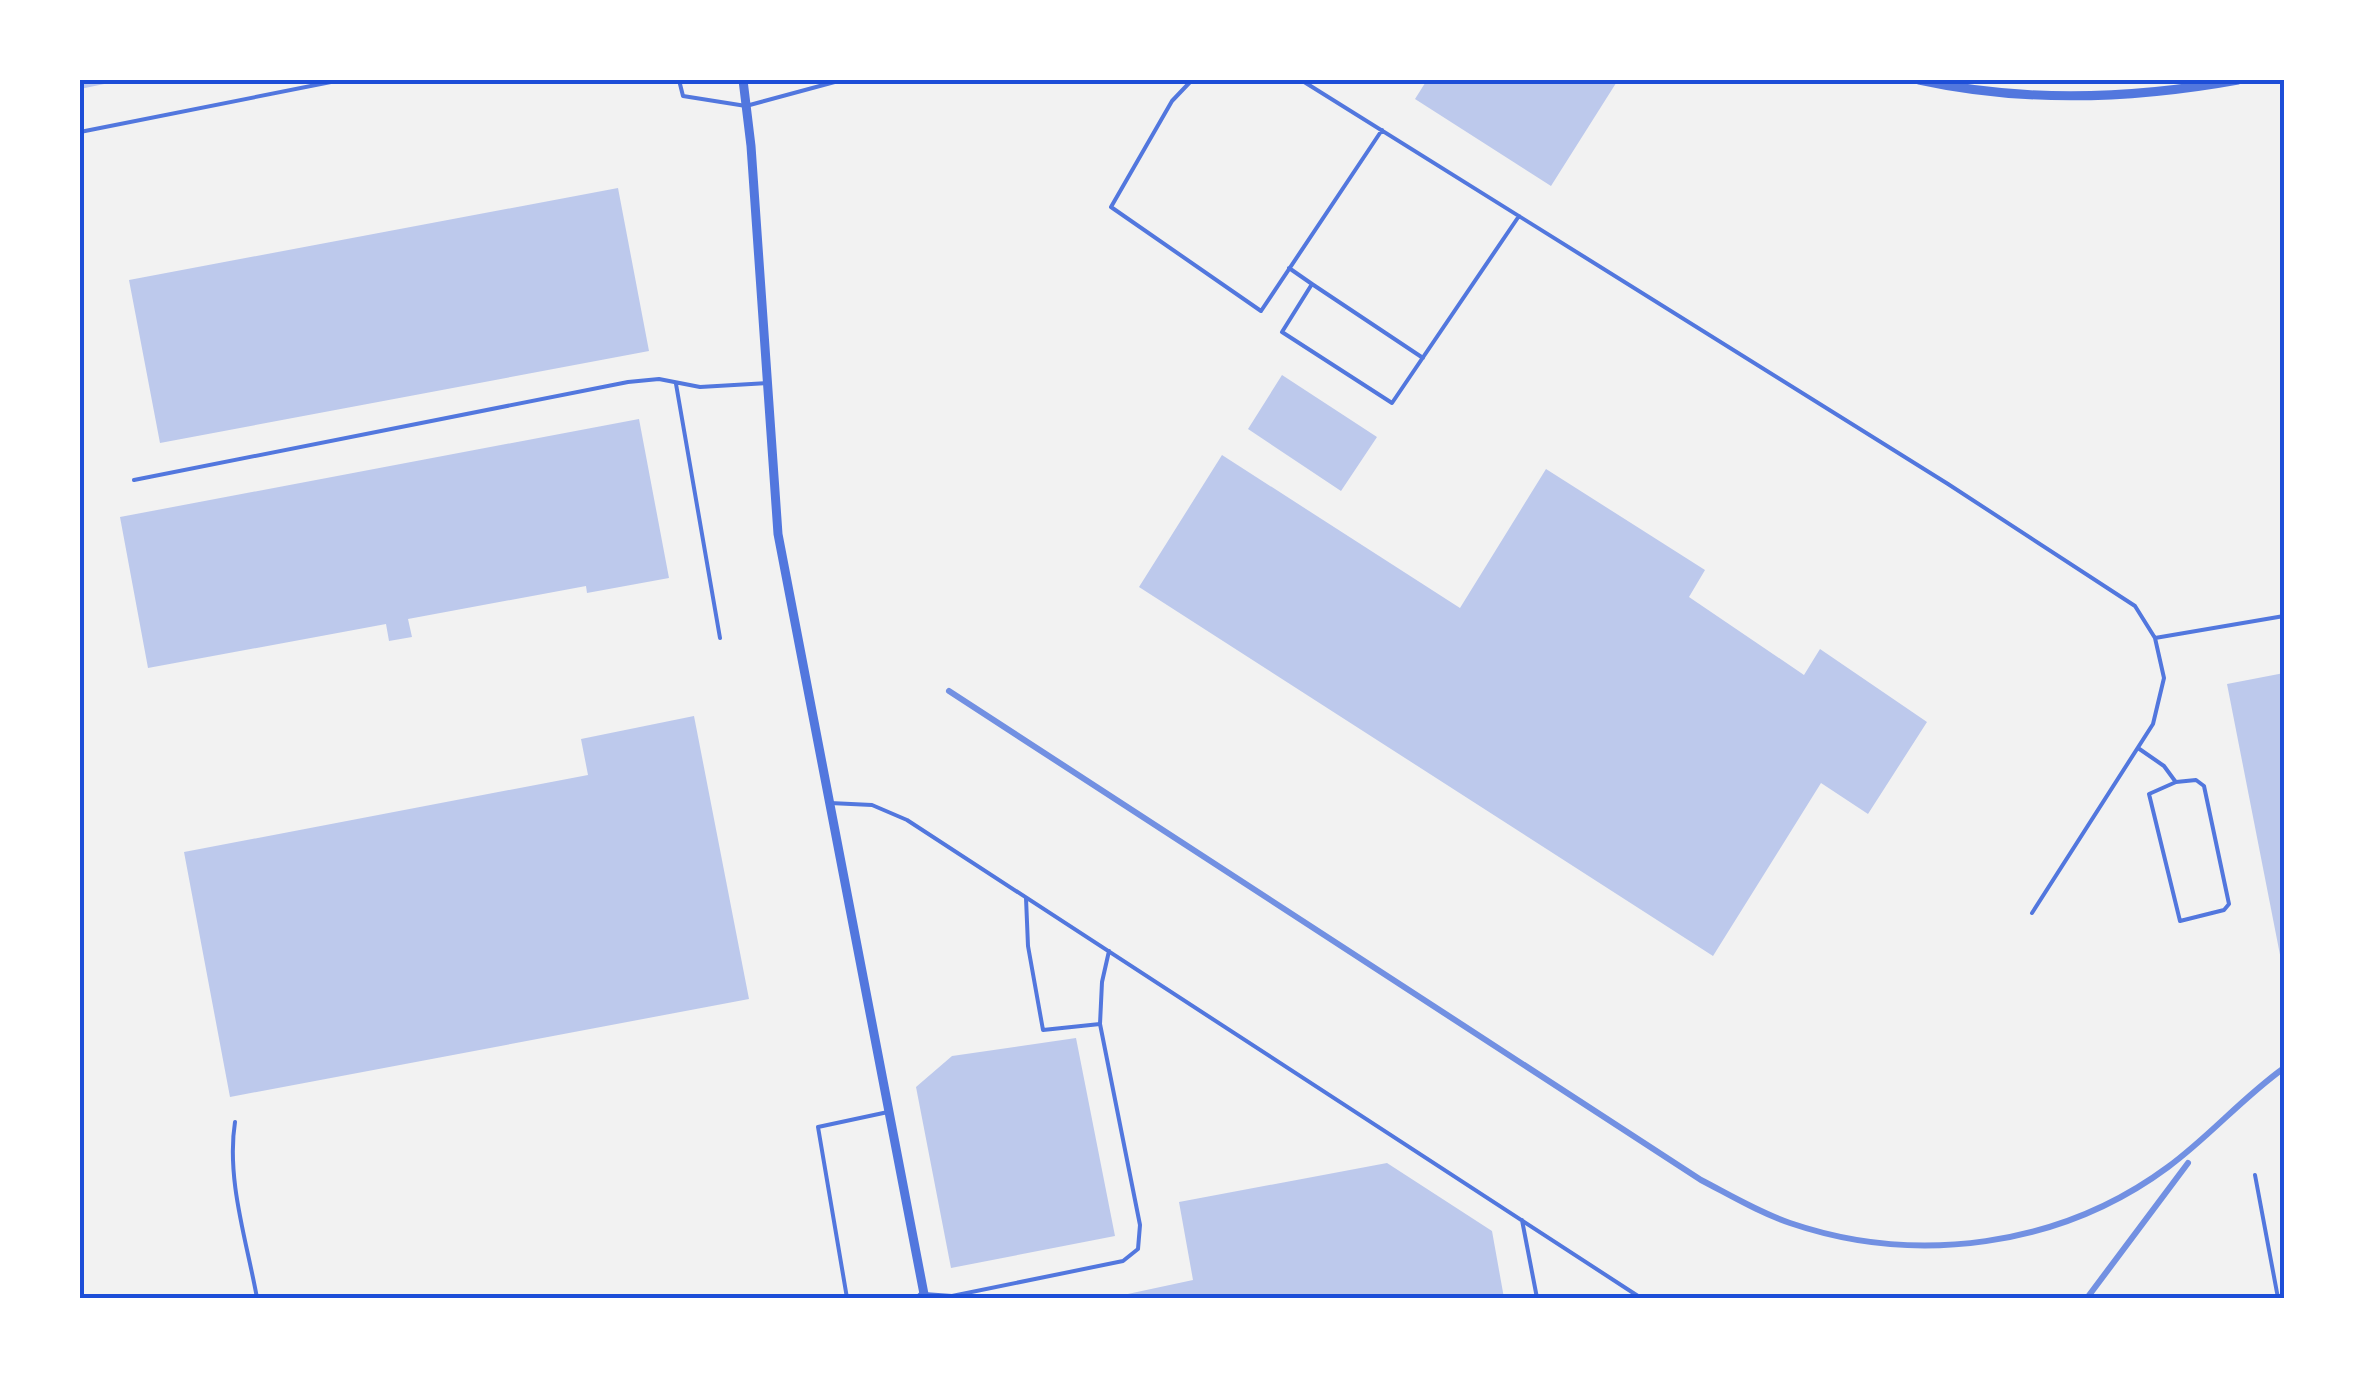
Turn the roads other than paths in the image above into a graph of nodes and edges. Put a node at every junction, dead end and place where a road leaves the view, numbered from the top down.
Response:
1 (341, 80) edge
2 (680, 80) edge
3 (742, 80) edge
4 (842, 80) edge
5 (1192, 80) edge
6 (1302, 80) edge
7 (1920, 80) edge
8 (2238, 80) edge
9 (1960, 84) edge
10 (746, 106) junction
11 (1382, 130) junction
12 (80, 132) edge
13 (1519, 216) junction
14 (1289, 268) junction
15 (1312, 284) junction
16 (1423, 358) junction
17 (767, 383) junction
18 (676, 384) junction
19 (134, 480) dead end
20 (2284, 616) edge
21 (720, 638) dead end
22 (2155, 638) junction
23 (2138, 748) junction
24 (2176, 782) junction
25 (830, 802) junction
26 (1026, 896) junction
27 (2032, 913) dead end
28 (1109, 951) junction
29 (1100, 1024) junction
30 (889, 1112) junction
31 (235, 1122) dead end
32 (2255, 1175) dead end
33 (1522, 1220) junction
34 (922, 1296) edge
35 (258, 1298) edge
36 (847, 1298) edge
37 (1537, 1298) edge
38 (1641, 1298) edge
39 (2278, 1298) edge

1 - 12 lane
2 - 10 lane
3 - 10 street
4 - 10 lane
5 - 14 lane
6 - 11 lane
7 - 9 street
8 - 9 street
10 - 17 street
11 - 13 lane
11 - 14 lane
13 - 16 lane
13 - 22 lane
14 - 15 lane
15 - 16 lane
15 - 16 lane
17 - 18 lane
17 - 25 street
18 - 19 lane
18 - 21 lane
20 - 22 lane
22 - 23 lane
23 - 24 lane
23 - 27 lane
24 - 24 lane
25 - 26 lane
25 - 30 street
26 - 28 lane
26 - 29 lane
28 - 29 lane
28 - 33 lane
29 - 34 lane
30 - 34 street
30 - 36 lane
31 - 35 lane
32 - 39 lane
33 - 37 lane
33 - 38 lane

